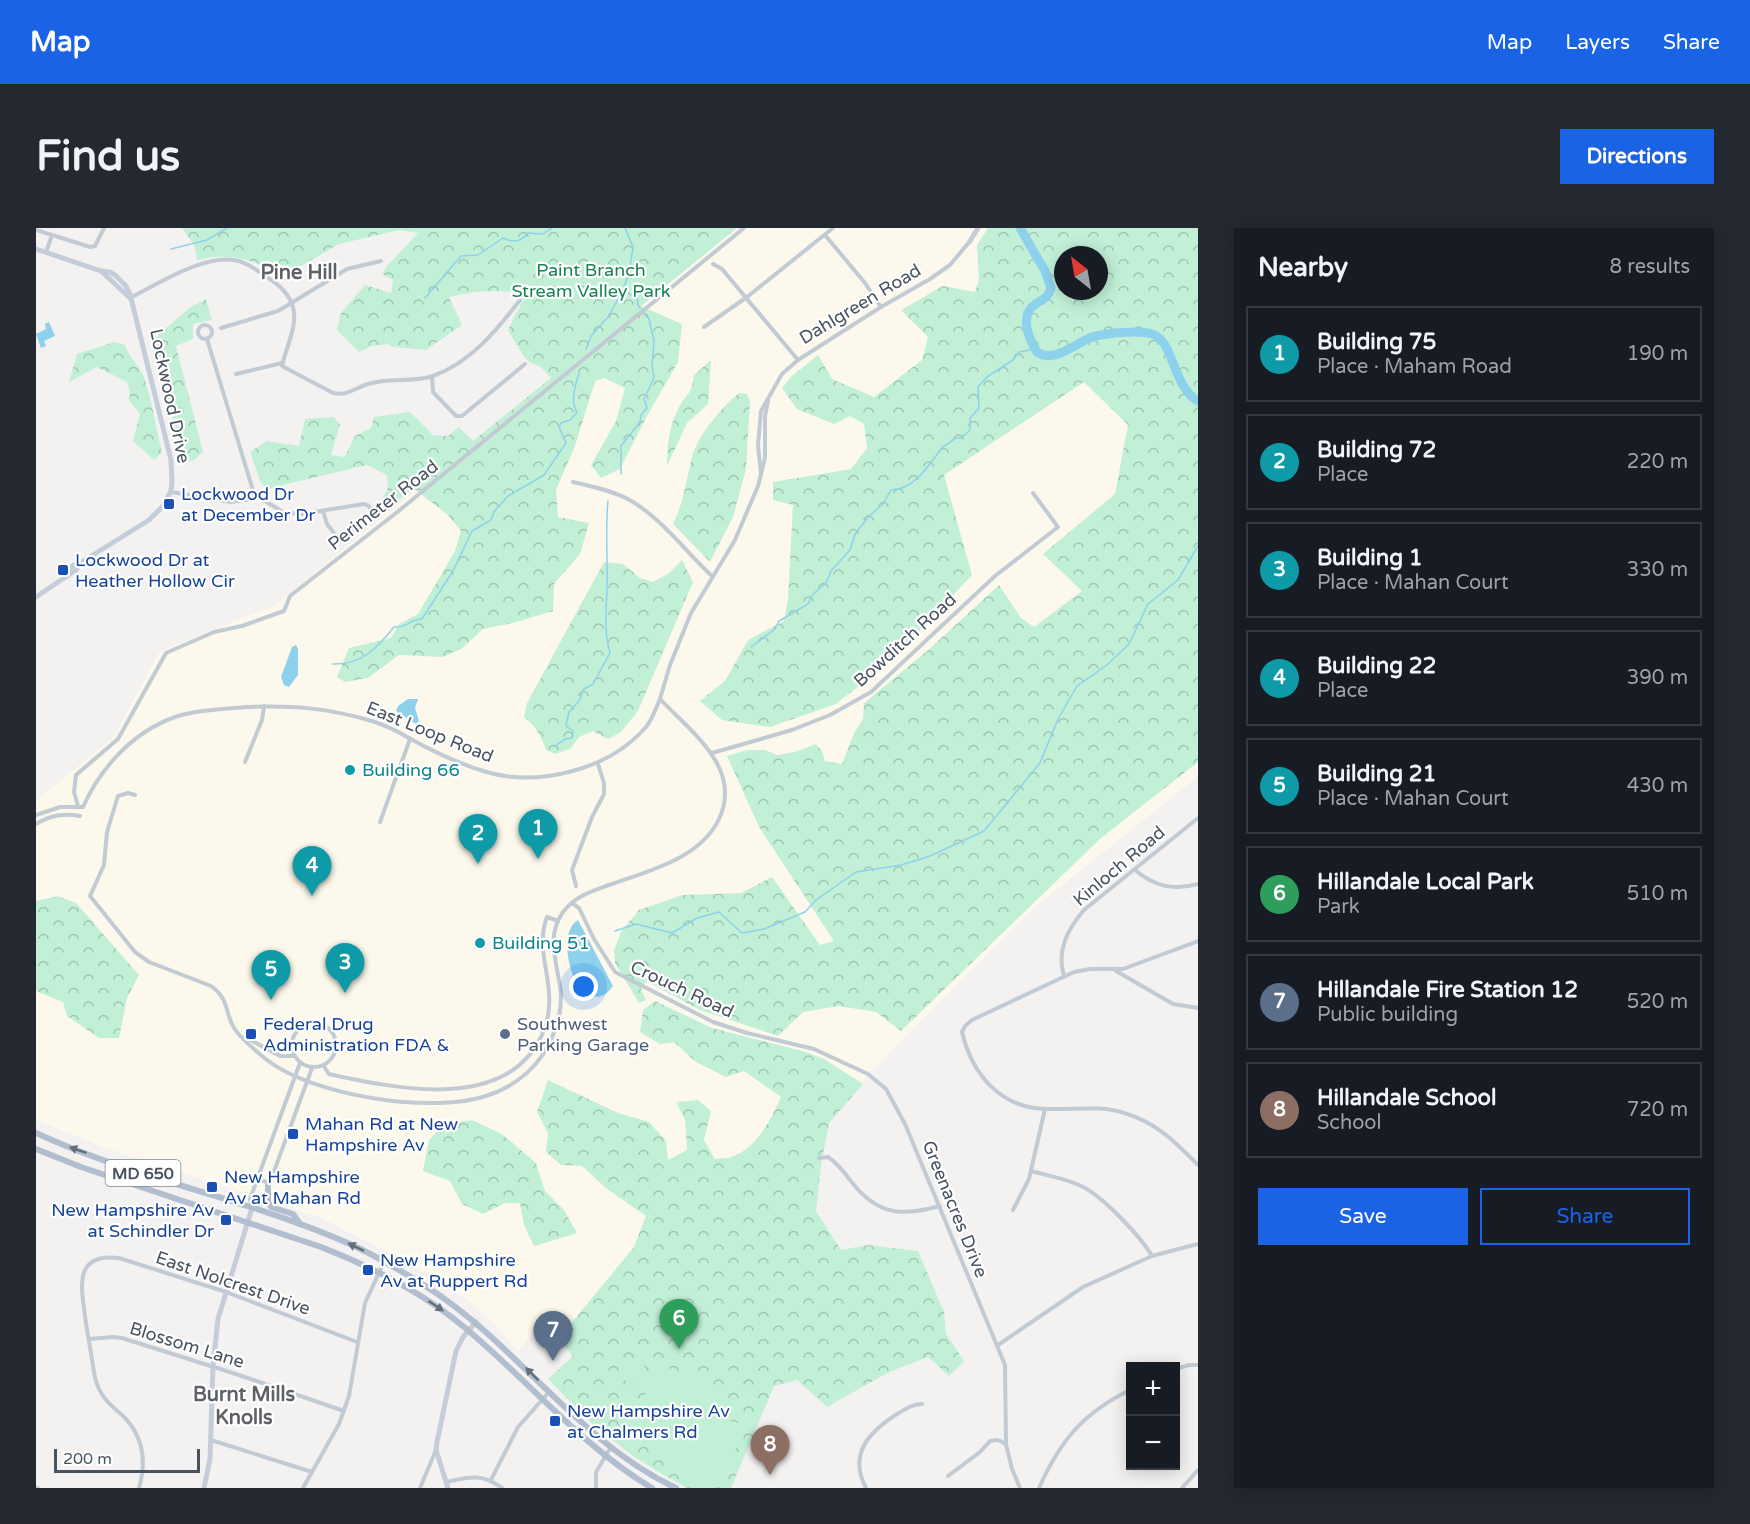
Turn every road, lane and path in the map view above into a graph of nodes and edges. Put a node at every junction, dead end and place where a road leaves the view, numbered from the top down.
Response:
1 (104, 228) edge
2 (744, 228) edge
3 (833, 228) edge
4 (36, 229) edge
5 (976, 230) edge
6 (52, 235) junction
7 (825, 235) junction
8 (970, 241) joint
9 (36, 249) edge
10 (46, 252) junction
11 (381, 261) dead end
12 (713, 264) dead end
13 (747, 297) junction
14 (130, 298) junction
15 (520, 300) dead end
16 (292, 303) junction
17 (881, 307) junction
18 (704, 327) dead end
19 (221, 328) dead end
20 (207, 339) dead end
21 (798, 360) junction
22 (282, 364) junction
23 (525, 364) dead end
24 (236, 374) dead end
25 (432, 376) junction
26 (573, 482) dead end
27 (170, 492) junction
28 (1033, 493) dead end
29 (255, 497) junction
30 (323, 511) junction
31 (713, 577) junction
32 (36, 597) edge
33 (660, 699) junction
34 (264, 706) junction
35 (410, 739) junction
36 (624, 749) joint
37 (712, 753) junction
38 (245, 762) dead end
39 (598, 764) junction
40 (135, 795) dead end
41 (78, 806) junction
42 (36, 815) edge
43 (80, 816) dead end
44 (1198, 818) edge
45 (380, 822) dead end
46 (36, 824) edge
47 (1135, 870) junction
48 (1198, 884) edge
49 (576, 886) dead end
50 (572, 903) junction
51 (558, 921) junction
52 (1198, 941) edge
53 (1116, 970) junction
54 (1064, 976) junction
55 (1198, 1008) edge
56 (747, 1033) joint
57 (240, 1035) junction
58 (294, 1056) junction
59 (300, 1063) junction
60 (323, 1065) junction
61 (312, 1068) junction
62 (295, 1077) junction
63 (307, 1082) junction
64 (1045, 1109) junction
65 (36, 1133) edge
66 (36, 1149) edge
67 (819, 1158) dead end
68 (1198, 1165) edge
69 (1031, 1171) junction
70 (257, 1179) junction
71 (269, 1185) junction
72 (939, 1206) junction
73 (252, 1208) junction
74 (1013, 1210) dead end
75 (249, 1223) junction
76 (300, 1224) junction
77 (1198, 1244) edge
78 (1152, 1256) junction
79 (384, 1262) junction
80 (379, 1272) junction
81 (226, 1292) junction
82 (476, 1323) junction
83 (469, 1330) junction
84 (89, 1339) junction
85 (357, 1342) junction
86 (998, 1345) junction
87 (1198, 1365) edge
88 (213, 1366) junction
89 (1180, 1368) edge
90 (549, 1391) junction
91 (1126, 1393) edge
92 (542, 1399) junction
93 (922, 1404) dead end
94 (344, 1411) junction
95 (212, 1440) junction
96 (1006, 1444) junction
97 (611, 1447) junction
98 (435, 1450) junction
99 (605, 1456) junction
100 (1198, 1470) edge
101 (312, 1472) junction
102 (948, 1476) dead end
103 (491, 1480) junction
104 (447, 1485) edge
105 (139, 1488) edge
106 (204, 1488) edge
107 (303, 1488) edge
108 (420, 1488) edge
109 (502, 1488) edge
110 (596, 1488) edge
111 (652, 1488) edge
112 (676, 1488) edge
113 (866, 1488) edge
114 (1020, 1488) edge
115 (1039, 1488) edge
116 (1182, 1488) edge

1 - 6 street
2 - 41 street, Perimeter Road
3 - 7 street
4 - 6 street
5 - 8 street
6 - 10 street
7 - 13 street
7 - 17 street
8 - 17 street, Dahlgreen Road
9 - 10 street, Lockwood Drive
10 - 14 street, Lockwood Drive
11 - 16 street
12 - 13 street
13 - 18 street
13 - 21 street
14 - 16 street
14 - 27 street, Lockwood Drive
15 - 25 street
16 - 19 street
16 - 22 street
17 - 21 street, Dahlgreen Road
20 - 29 street
21 - 31 street, Dahlgreen Road
22 - 24 street
22 - 25 street
23 - 25 street
26 - 31 street
27 - 29 street
27 - 32 street, Lockwood Drive
28 - 37 street, Bowditch Road
29 - 30 street
30 - 30 street
31 - 33 street, Dahlgreen Road
33 - 36 street, Dahlgreen Road
33 - 37 street
34 - 35 street, East Loop Road
34 - 38 street
34 - 41 street, East Loop Road
35 - 39 street, East Loop Road
35 - 45 street
36 - 39 street, East Loop Road
37 - 50 street
39 - 49 street
40 - 57 street
41 - 42 street
43 - 46 street
44 - 47 street, Kinloch Road
47 - 48 street
47 - 54 street, Kinloch Road
50 - 51 street
50 - 56 street, Crouch Road
51 - 60 street
51 - 63 street
52 - 53 street
53 - 54 street
53 - 55 street
54 - 64 street
56 - 72 street, Greenacres Drive
57 - 58 street
57 - 62 street
58 - 59 street
58 - 60 street
59 - 61 street
59 - 62 street
60 - 61 street
61 - 63 street
62 - 63 street
62 - 70 street
63 - 71 street
64 - 68 street
64 - 69 street
73 -> 65 main road, MD 650
66 - 75 main road, MD 650
67 - 72 street
69 - 74 street
69 - 78 street
70 - 71 street
70 - 73 street
71 - 73 street
71 - 76 main road
72 - 86 street, Greenacres Drive
73 - 75 street
73 - 76 main road, MD 650
75 - 80 main road, MD 650
75 - 81 street
79 -> 76 main road, MD 650
77 - 78 street
78 - 86 street
79 - 80 street
79 - 82 main road, MD 650
80 -> 83 main road, MD 650
80 - 85 street
81 - 84 street, East Nolcrest Drive
81 - 85 street, East Nolcrest Drive
81 - 88 street
82 - 83 street
90 -> 82 main road, MD 650
83 - 92 main road, MD 650
83 - 98 street
84 - 88 street, Blossom Lane
84 - 105 street
85 - 94 street
86 - 96 street, Greenacres Drive
87 - 89 street
88 - 94 street, Blossom Lane
88 - 95 street
90 - 92 street
90 - 97 main road, MD 650
91 - 115 street
92 - 99 main road, MD 650
92 - 103 street
93 - 113 street
94 - 101 street
95 - 101 street
95 - 106 street
96 - 102 street
96 - 114 street, Greenacres Drive
97 - 99 street
97 - 112 main road, MD 650
98 - 104 street
98 - 108 street
99 - 110 street
99 - 111 main road, MD 650
100 - 116 street
101 - 107 street
103 - 104 street
103 - 109 street

